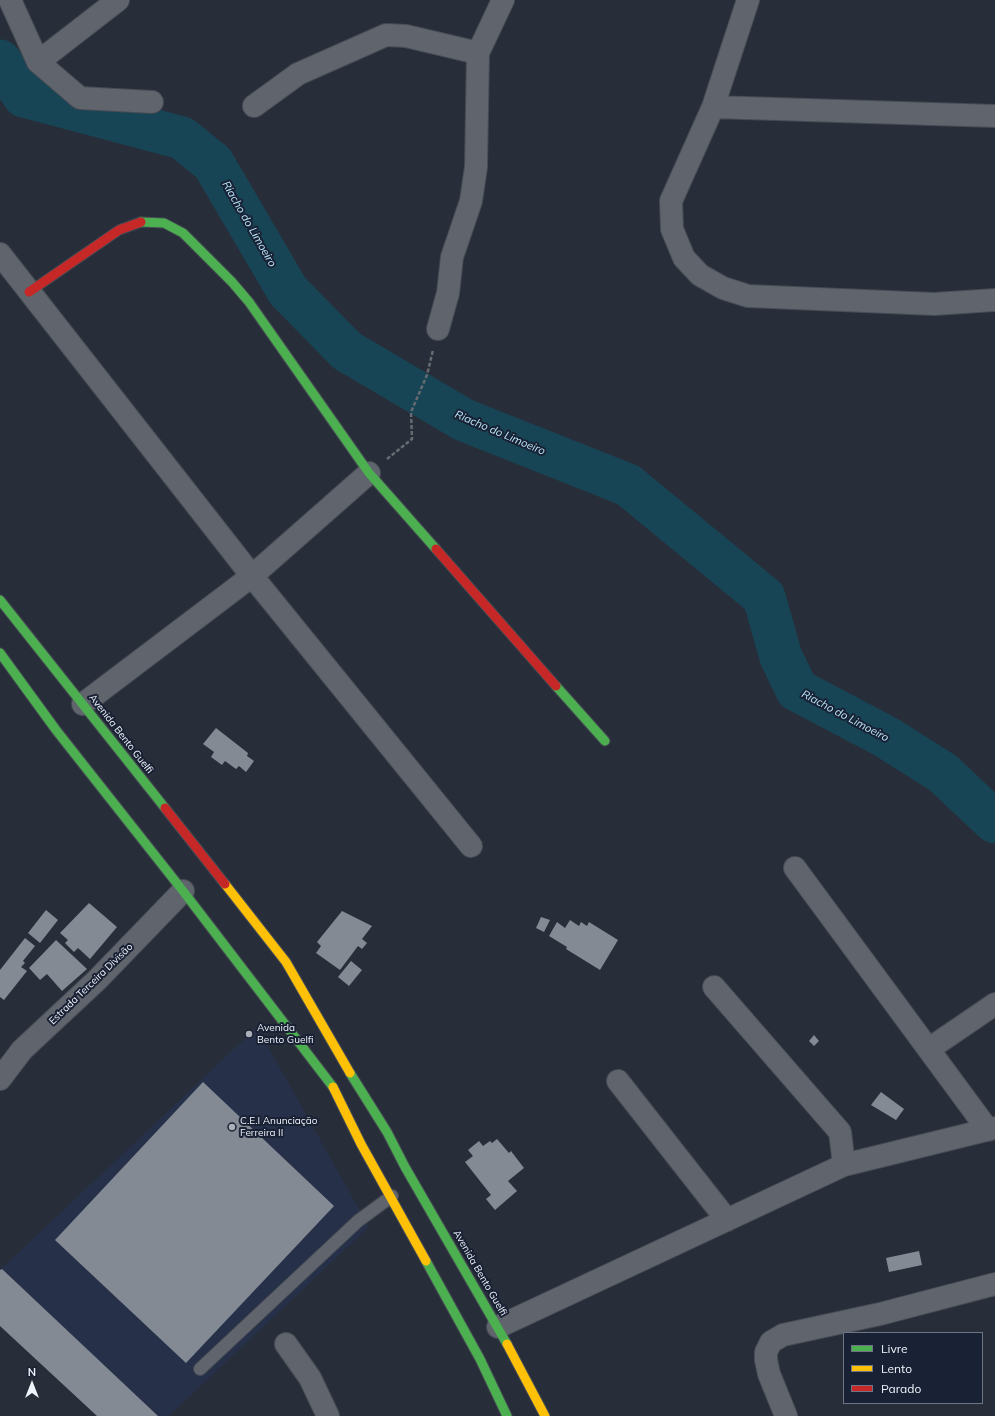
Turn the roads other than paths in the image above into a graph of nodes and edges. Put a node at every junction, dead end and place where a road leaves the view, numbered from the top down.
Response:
1 (10, 0) edge
2 (118, 0) edge
3 (503, 0) edge
4 (748, 0) edge
5 (478, 53) junction
6 (38, 62) junction
7 (152, 102) dead end
8 (254, 106) dead end
9 (713, 107) junction
10 (995, 116) edge
11 (0, 254) edge
12 (29, 292) junction
13 (995, 300) edge
14 (438, 329) dead end
15 (369, 473) junction
16 (252, 576) junction
17 (0, 600) edge
18 (0, 653) edge
19 (83, 704) junction
20 (605, 741) dead end
21 (471, 846) dead end
22 (795, 868) dead end
23 (183, 891) junction
24 (714, 987) dead end
25 (995, 1004) edge
26 (929, 1049) junction
27 (0, 1079) edge
28 (618, 1081) dead end
29 (992, 1129) edge
30 (844, 1165) junction
31 (392, 1196) junction
32 (727, 1220) junction
33 (995, 1284) edge
34 (498, 1327) junction
35 (286, 1344) dead end
36 (200, 1369) dead end
37 (505, 1415) edge
38 (328, 1416) edge
39 (545, 1416) edge
40 (786, 1416) edge

1 - 6 street
2 - 6 street
3 - 5 street
4 - 9 street
5 - 8 street
5 - 14 street
6 - 7 street
9 - 10 street
9 - 13 street
11 - 12 street
12 - 15 main road
12 - 16 street
15 - 16 street
15 - 20 main road
16 - 19 street
16 - 21 street
17 - 19 main road, Avenida Bento Guelfi
18 - 23 main road
19 - 34 main road, Avenida Bento Guelfi
22 - 26 street
23 - 27 street, Estrada Terceira Divisão
23 - 31 main road
24 - 30 street
25 - 26 street
26 - 29 street
28 - 32 street
29 - 30 street
30 - 32 street
31 - 36 lane
31 - 37 main road
32 - 34 street
33 - 40 street
34 - 39 main road, Avenida Bento Guelfi
35 - 38 street

